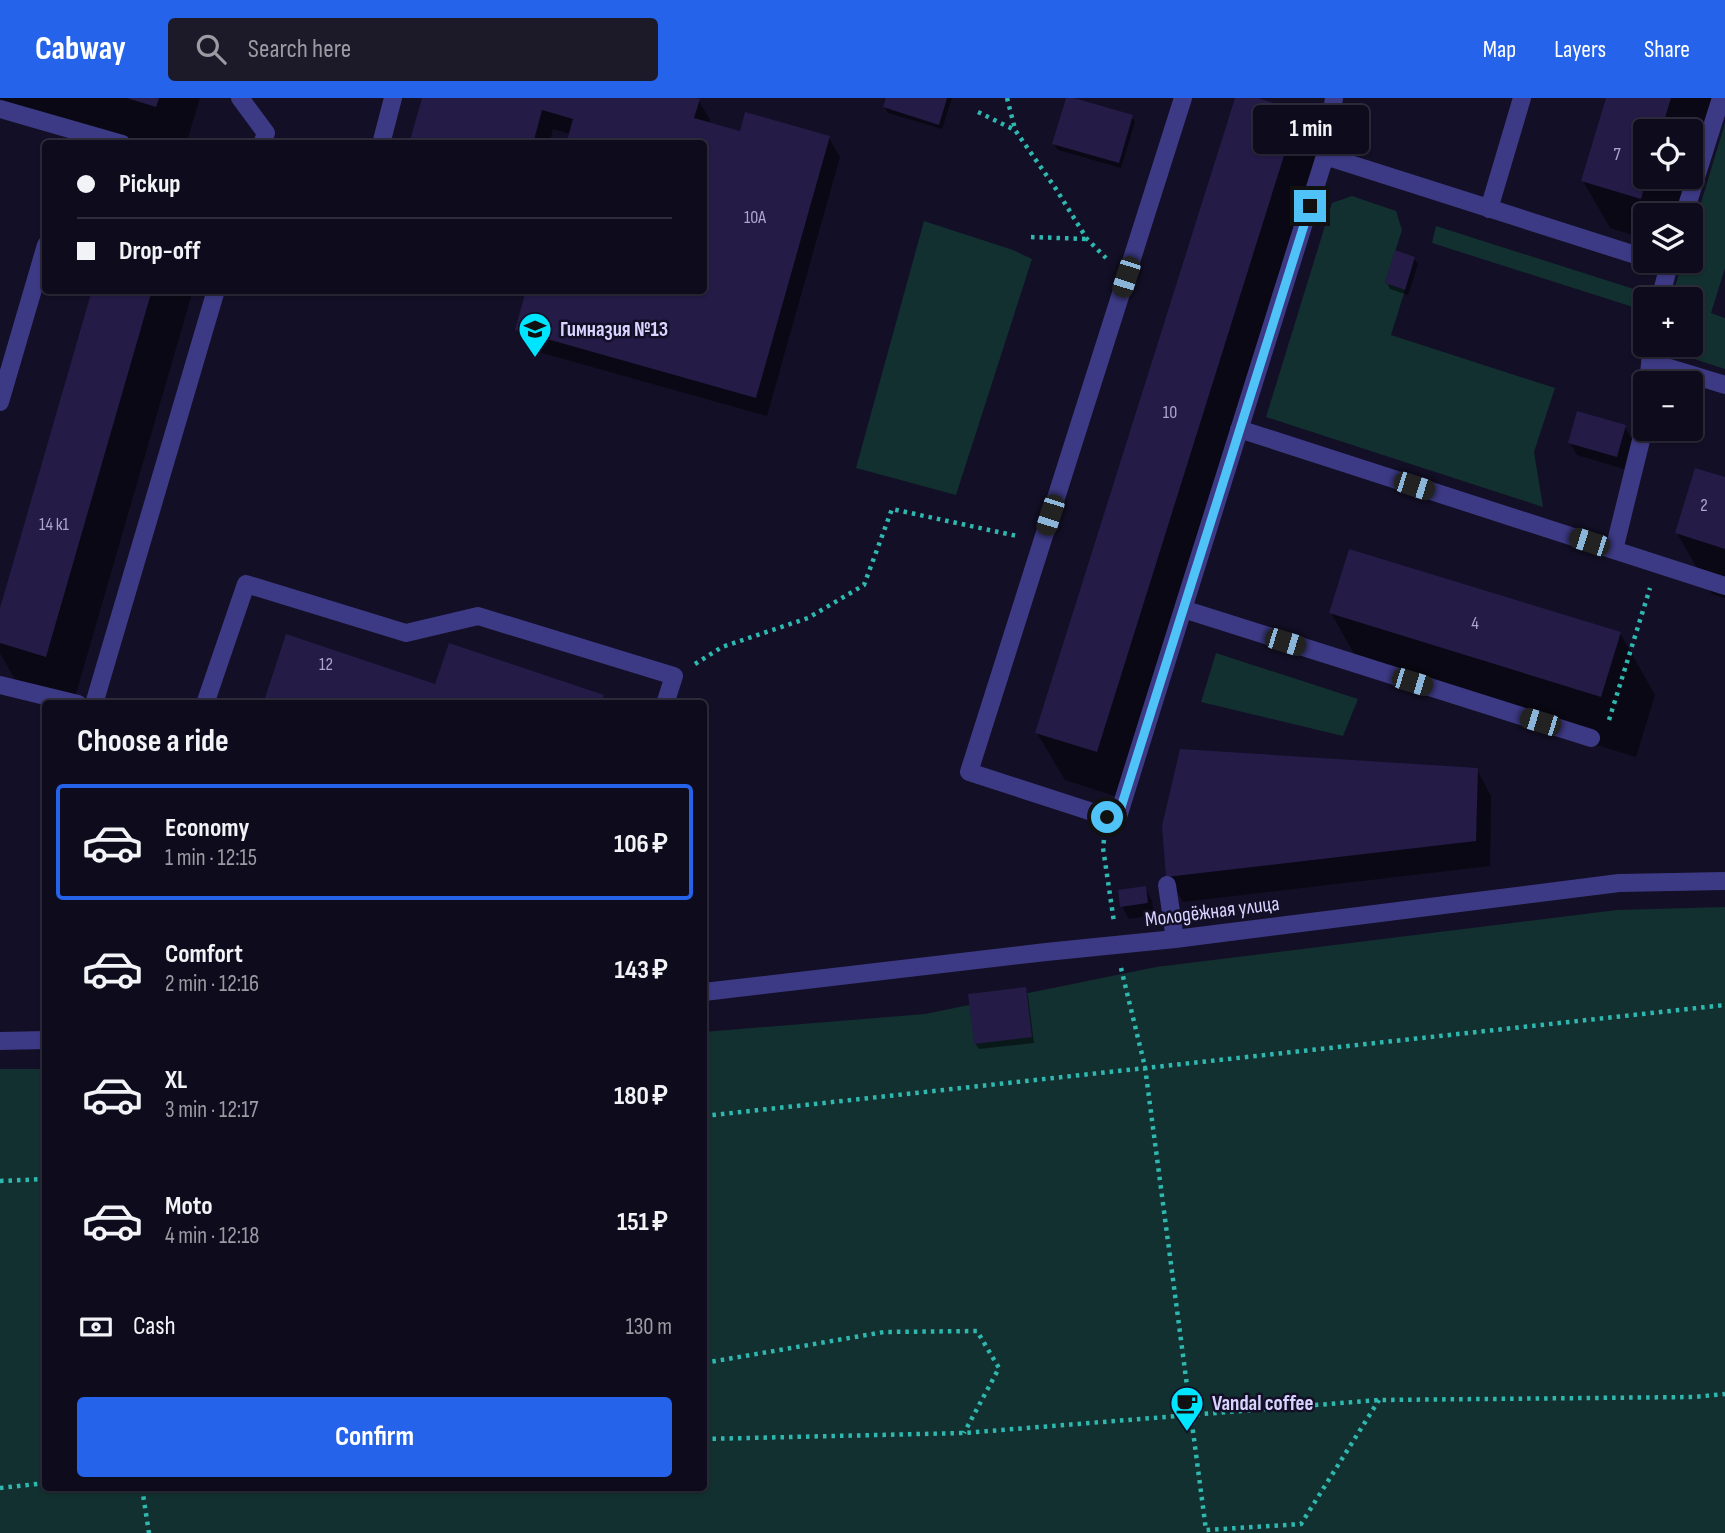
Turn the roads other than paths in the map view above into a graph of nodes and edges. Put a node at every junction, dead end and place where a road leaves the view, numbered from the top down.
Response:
1 (240, 98) edge
2 (393, 98) edge
3 (1183, 98) edge
4 (1334, 98) edge
5 (1522, 98) edge
6 (1721, 98) edge
7 (0, 109) edge
8 (77, 137) edge
9 (96, 140) edge
10 (263, 140) edge
11 (382, 140) edge
12 (1325, 156) junction
13 (1688, 203) edge
14 (1489, 209) junction
15 (1633, 254) edge
16 (42, 259) edge
17 (215, 294) edge
18 (1660, 357) edge
19 (1725, 385) edge
20 (0, 402) edge
21 (1239, 429) junction
22 (1641, 441) edge
23 (1614, 550) junction
24 (1725, 586) edge
25 (1183, 610) junction
26 (0, 685) edge
27 (62, 700) edge
28 (94, 700) edge
29 (206, 700) edge
30 (666, 700) edge
31 (1591, 738) road end
32 (1725, 881) edge
33 (1167, 885) dead end
34 (1175, 939) junction
35 (707, 992) edge
36 (42, 1040) edge
37 (0, 1041) edge

1 - 10 street
2 - 11 street
3 - 25 street
4 - 12 street
5 - 14 street
6 - 13 street
7 - 8 street
8 - 9 street
12 - 14 street
12 - 21 street
14 - 15 street
16 - 20 street
17 - 28 street
18 - 19 street
21 - 23 street
21 - 25 street
22 - 23 street
23 - 24 street
25 - 31 street
26 - 27 street
29 - 30 street
32 - 34 street, Молодёжная улица
33 - 34 street
34 - 35 street, Молодёжная улица
36 - 37 street

